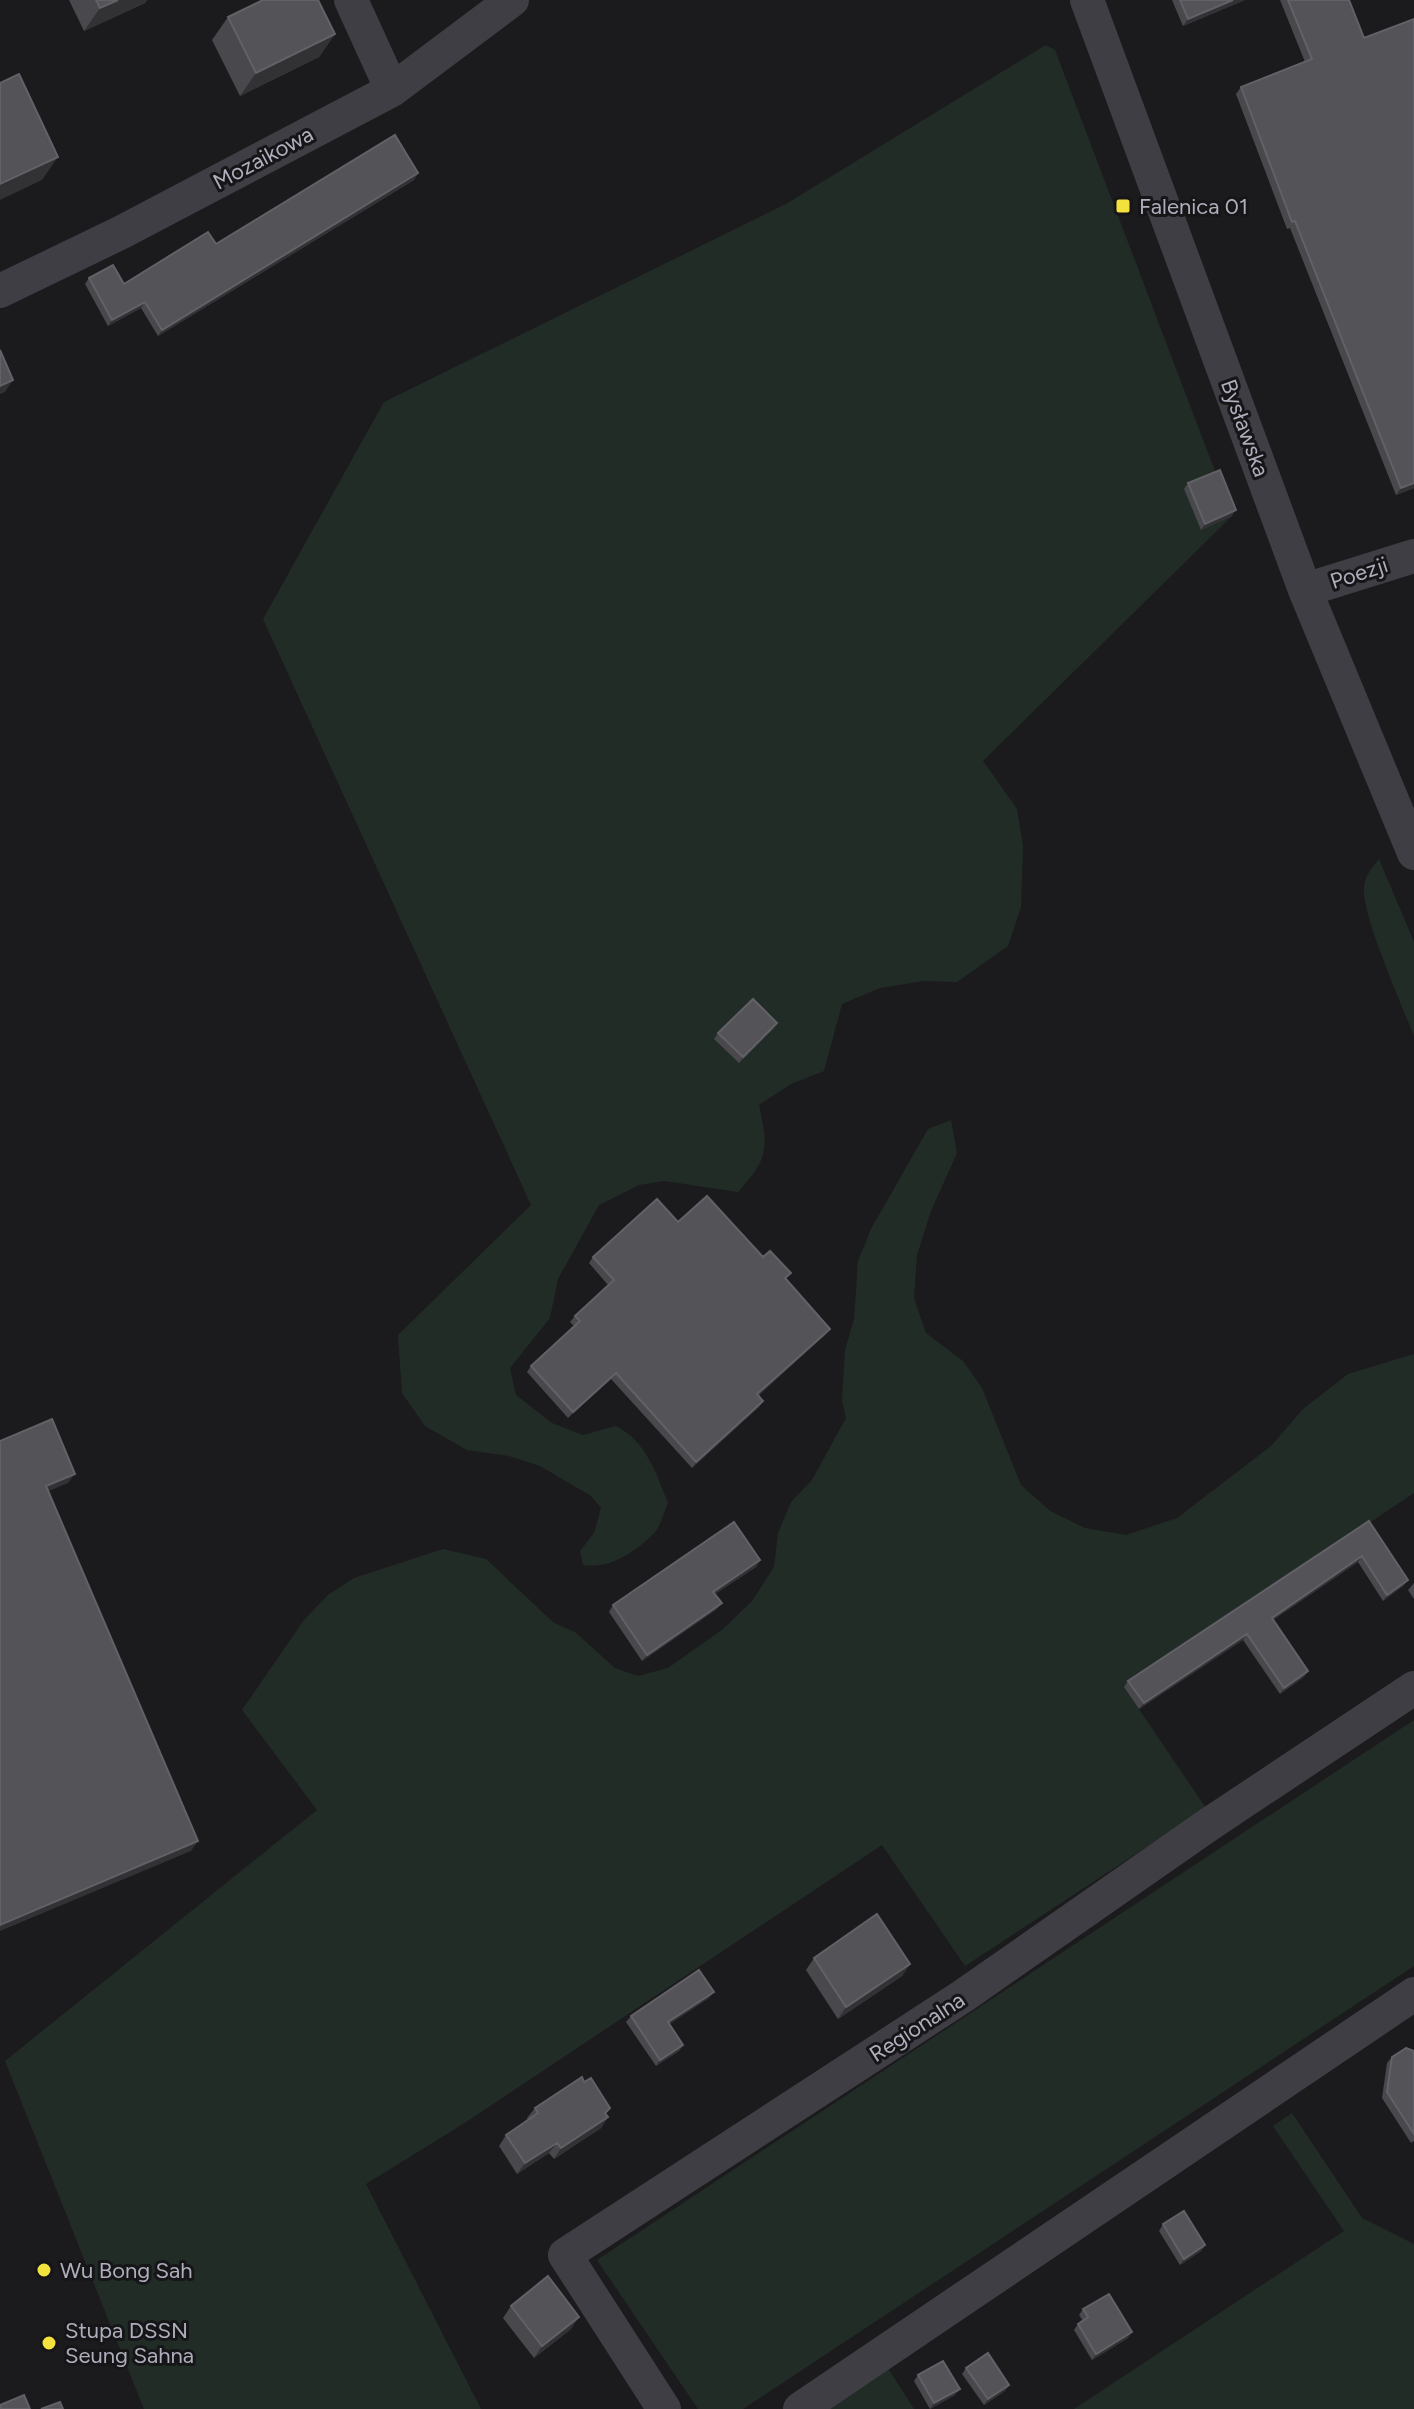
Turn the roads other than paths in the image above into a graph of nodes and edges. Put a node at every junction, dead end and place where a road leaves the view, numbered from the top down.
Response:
1 (351, 0) edge
2 (512, 0) edge
3 (1087, 0) edge
4 (392, 90) junction
5 (0, 291) edge
6 (1414, 556) edge
7 (1305, 590) junction
8 (1414, 853) edge
9 (1414, 1688) edge
10 (1414, 1994) edge
11 (664, 2409) edge
12 (800, 2409) edge

1 - 4 street
2 - 4 street, Mozaikowa
3 - 7 street, Bysławska
4 - 5 street, Mozaikowa
6 - 7 street, Poezji
7 - 8 street, Bysławska
9 - 11 street, Regionalna
10 - 12 street

